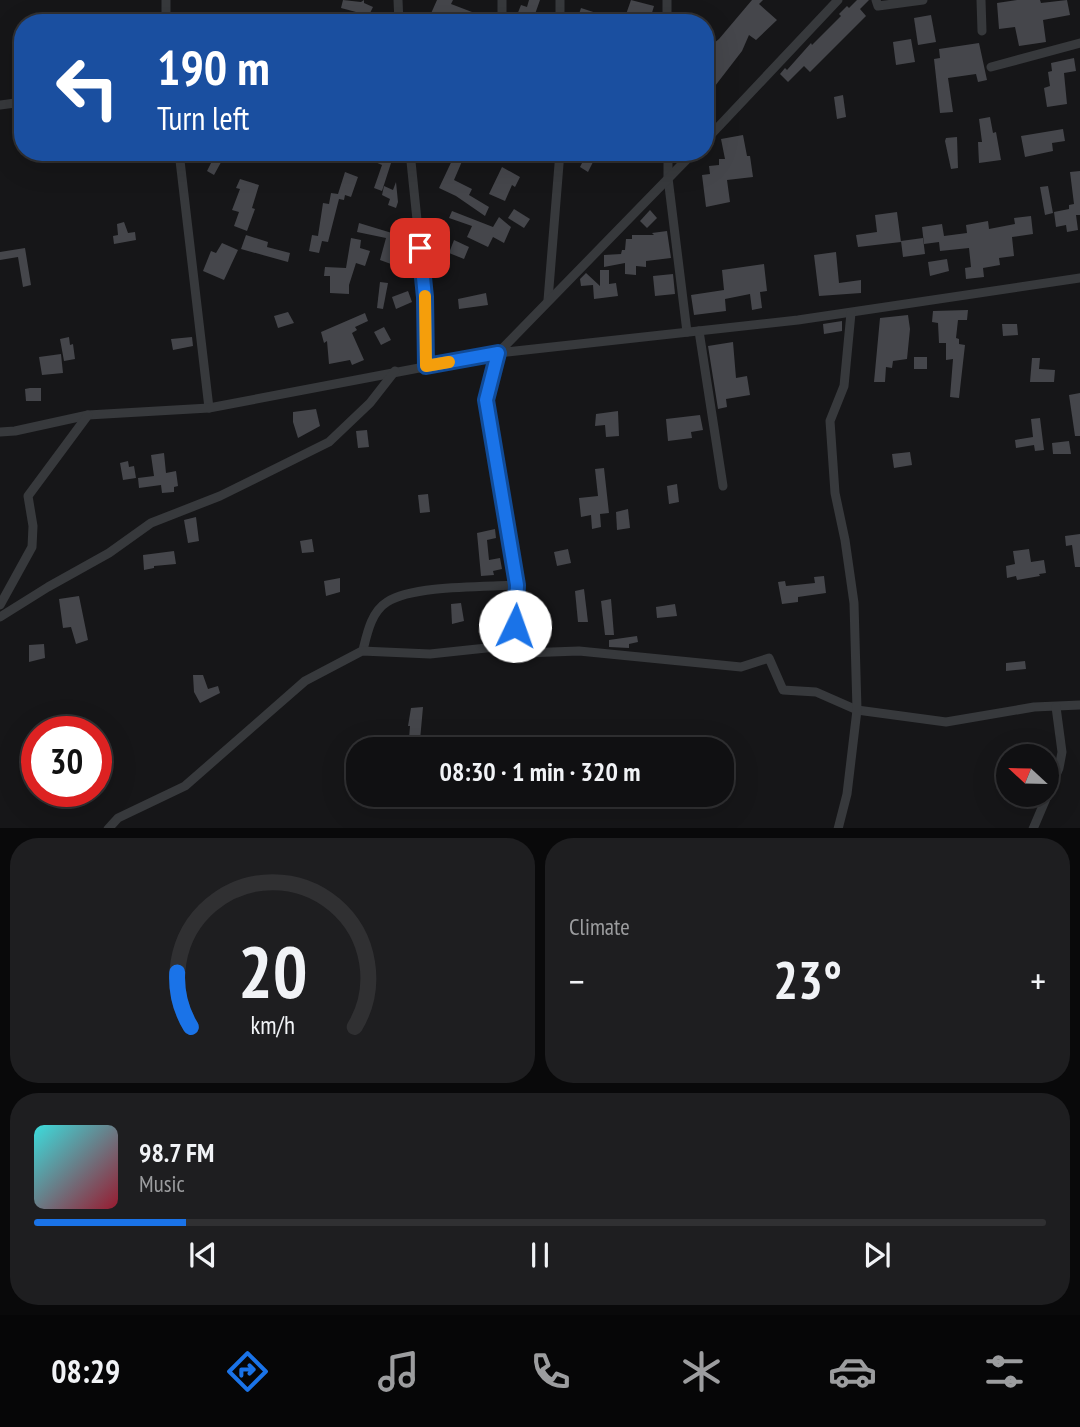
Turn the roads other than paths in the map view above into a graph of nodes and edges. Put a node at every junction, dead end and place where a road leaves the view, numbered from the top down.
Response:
1 (838, 0) edge
2 (876, 0) edge
3 (923, 0) edge
4 (981, 0) edge
5 (982, 31) dead end
6 (1080, 43) edge
7 (991, 67) dead end
8 (714, 131) edge
9 (180, 161) edge
10 (411, 161) edge
11 (559, 161) edge
12 (668, 161) edge
13 (685, 161) edge
14 (668, 178) junction
15 (1080, 278) edge
16 (548, 300) junction
17 (851, 313) junction
18 (699, 331) junction
19 (687, 332) junction
20 (498, 353) junction
21 (426, 366) junction
22 (395, 371) junction
23 (209, 408) junction
24 (88, 415) junction
25 (0, 432) edge
26 (723, 486) dead end
27 (517, 585) junction
28 (0, 605) edge
29 (0, 617) edge
30 (514, 645) junction
31 (363, 650) dead end
32 (1080, 705) edge
33 (1056, 707) junction
34 (857, 710) junction
35 (108, 828) edge
36 (838, 828) edge
37 (1033, 828) edge

1 - 8 street
2 - 3 street
4 - 5 street
6 - 7 street
9 - 23 street
10 - 21 street
11 - 16 street
12 - 14 street
13 - 14 street
14 - 16 street
14 - 19 street
15 - 17 street
16 - 20 street
17 - 18 street
17 - 34 street
18 - 19 street
18 - 26 street
19 - 20 street
20 - 21 street
20 - 27 street
21 - 22 street
22 - 23 street
22 - 29 street
23 - 24 street
24 - 25 street
24 - 28 street
27 - 30 street
27 - 31 street
30 - 34 street
30 - 35 street
32 - 33 street
33 - 34 street
33 - 37 street
34 - 36 street

